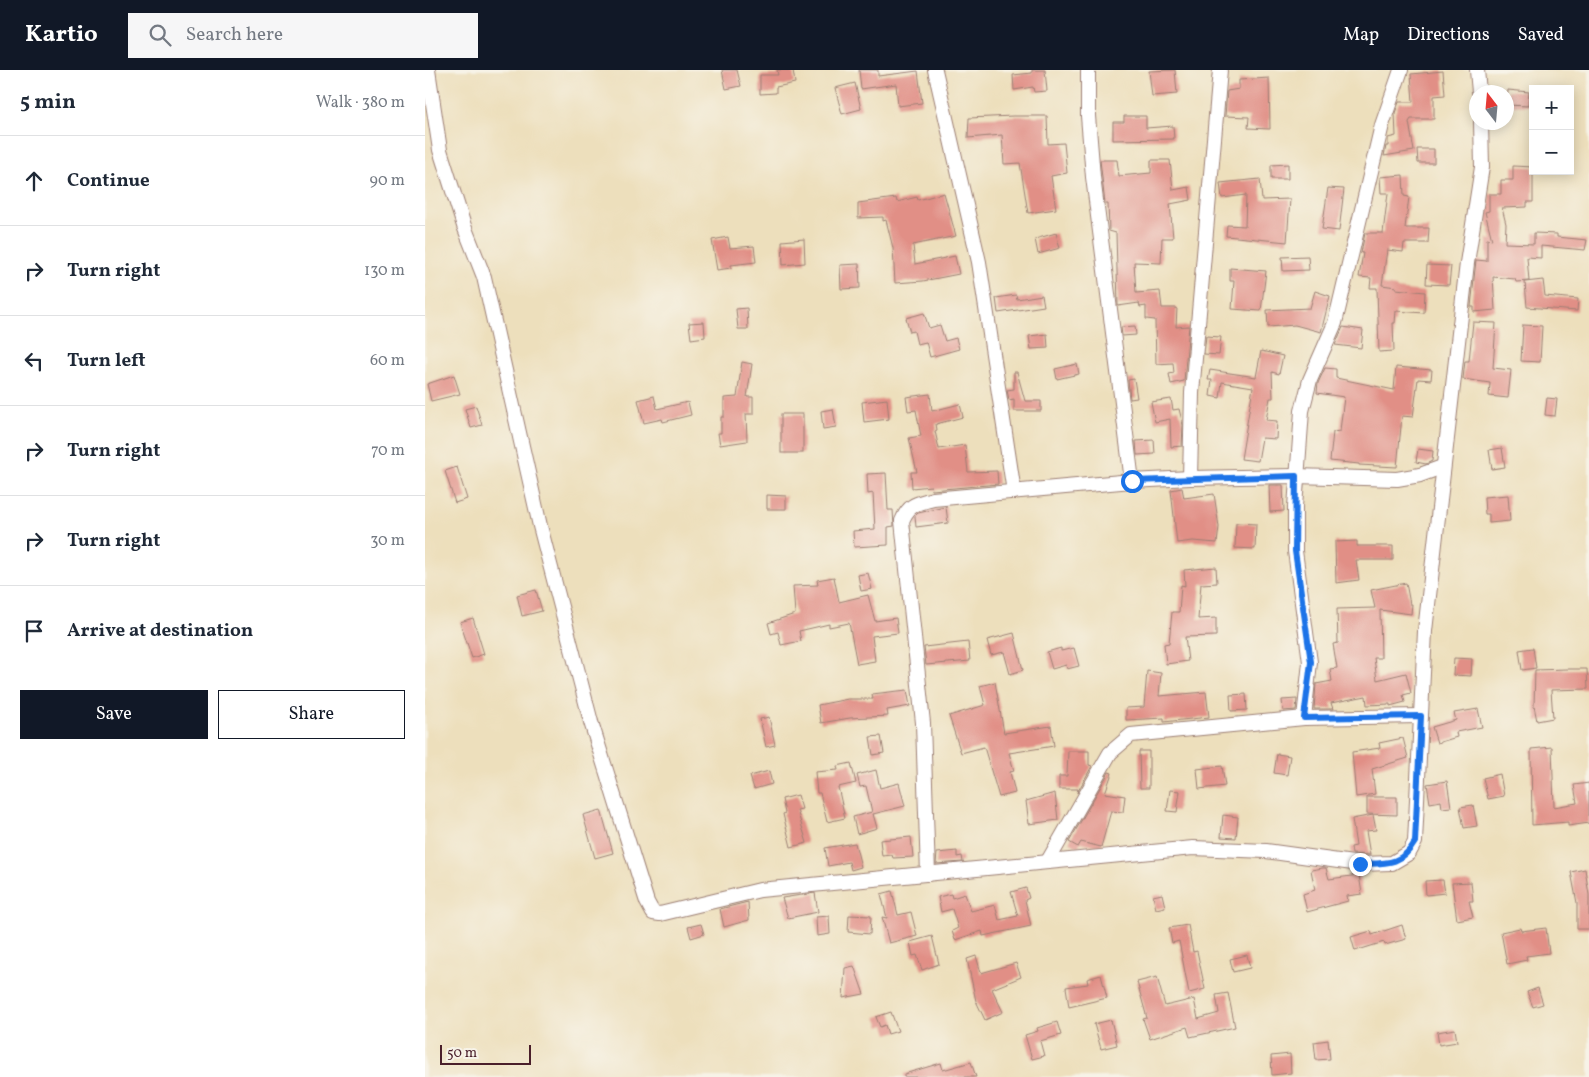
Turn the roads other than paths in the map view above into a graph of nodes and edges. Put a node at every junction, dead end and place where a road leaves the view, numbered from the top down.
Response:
1 (428, 70) edge
2 (935, 70) edge
3 (1088, 70) edge
4 (1220, 70) edge
5 (1401, 70) edge
6 (1477, 70) edge
7 (1478, 85) edge
8 (1481, 130) edge
9 (1442, 467) junction
10 (1296, 476) junction
11 (1190, 478) junction
12 (1132, 481) junction
13 (1014, 492) junction
14 (1421, 716) junction
15 (1304, 718) junction
16 (1048, 861) junction
17 (928, 874) junction

1 - 17 street
2 - 13 street
3 - 12 street
4 - 11 street
5 - 10 street
6 - 7 street
8 - 9 street
9 - 10 street
9 - 14 street
10 - 11 street
10 - 15 street
11 - 12 street
12 - 13 street
13 - 17 street
14 - 15 street
14 - 16 street
15 - 16 street
16 - 17 street

